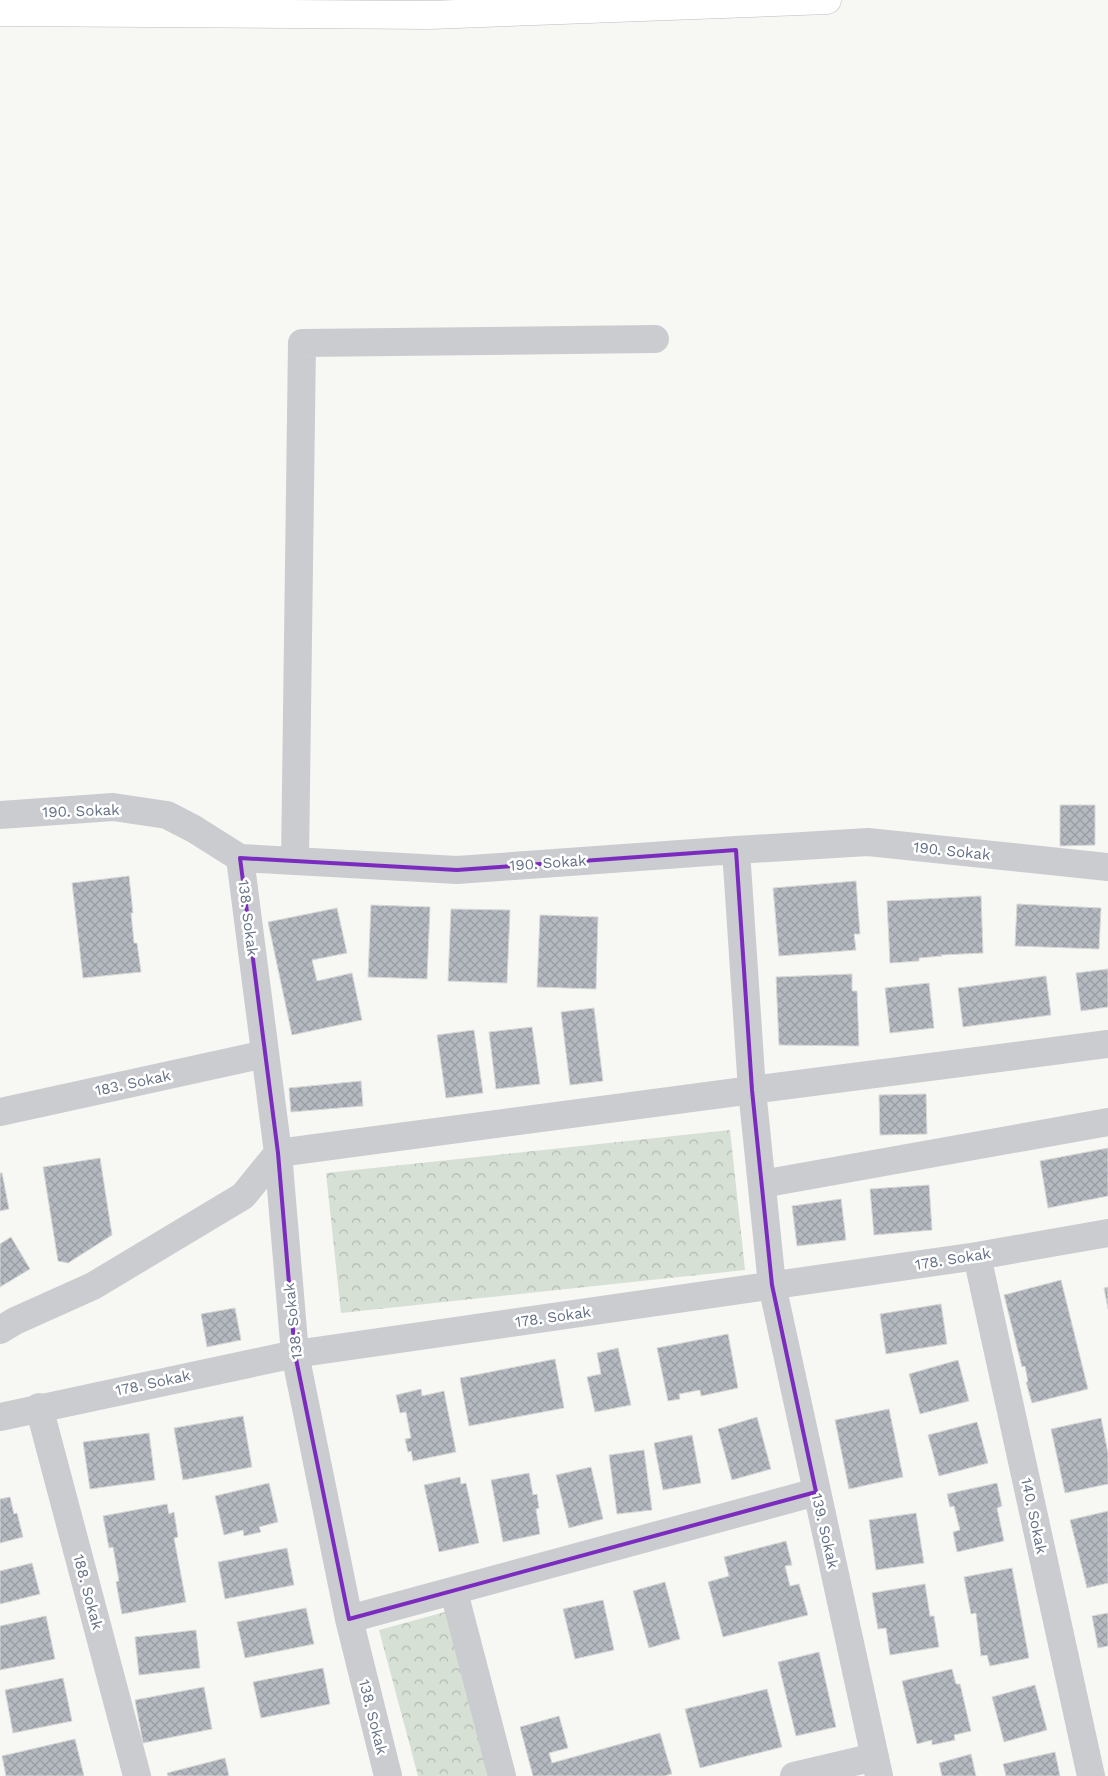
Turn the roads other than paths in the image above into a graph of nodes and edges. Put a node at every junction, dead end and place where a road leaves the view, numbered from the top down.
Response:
1 (827, 0) edge
2 (0, 12) edge
3 (655, 339) dead end
4 (0, 815) edge
5 (736, 850) junction
6 (240, 858) junction
7 (295, 861) junction
8 (1108, 868) edge
9 (1108, 1044) edge
10 (265, 1054) junction
11 (752, 1090) junction
12 (0, 1112) edge
13 (1108, 1122) edge
14 (278, 1153) junction
15 (762, 1184) junction
16 (1108, 1233) edge
17 (977, 1256) junction
18 (772, 1286) junction
19 (0, 1330) edge
20 (295, 1354) junction
21 (39, 1407) junction
22 (0, 1417) edge
23 (816, 1492) junction
24 (454, 1592) junction
25 (349, 1619) junction
26 (877, 1766) edge
27 (137, 1776) edge
28 (388, 1776) edge
29 (502, 1776) edge
30 (794, 1776) edge
31 (1091, 1776) edge

1 - 2 highway
3 - 7 street
4 - 6 street, 190. Sokak
5 - 7 street, 190. Sokak
5 - 8 street, 190. Sokak
5 - 11 street, 139. Sokak
6 - 7 street, 190. Sokak
6 - 10 street, 138. Sokak
9 - 11 street
10 - 12 street, 183. Sokak
10 - 14 street, 138. Sokak
11 - 14 street
11 - 15 street, 139. Sokak
13 - 15 street
14 - 19 street
14 - 20 street, 138. Sokak
15 - 18 street, 139. Sokak
16 - 17 street, 178. Sokak
17 - 18 street, 178. Sokak
17 - 31 street, 140. Sokak
18 - 20 street, 178. Sokak
18 - 23 street, 139. Sokak
20 - 21 street, 178. Sokak
20 - 25 street, 138. Sokak
21 - 22 street, 178. Sokak
21 - 27 street, 188. Sokak
23 - 24 street
23 - 26 street, 139. Sokak
24 - 25 street
24 - 29 street
25 - 28 street, 138. Sokak
26 - 30 street

